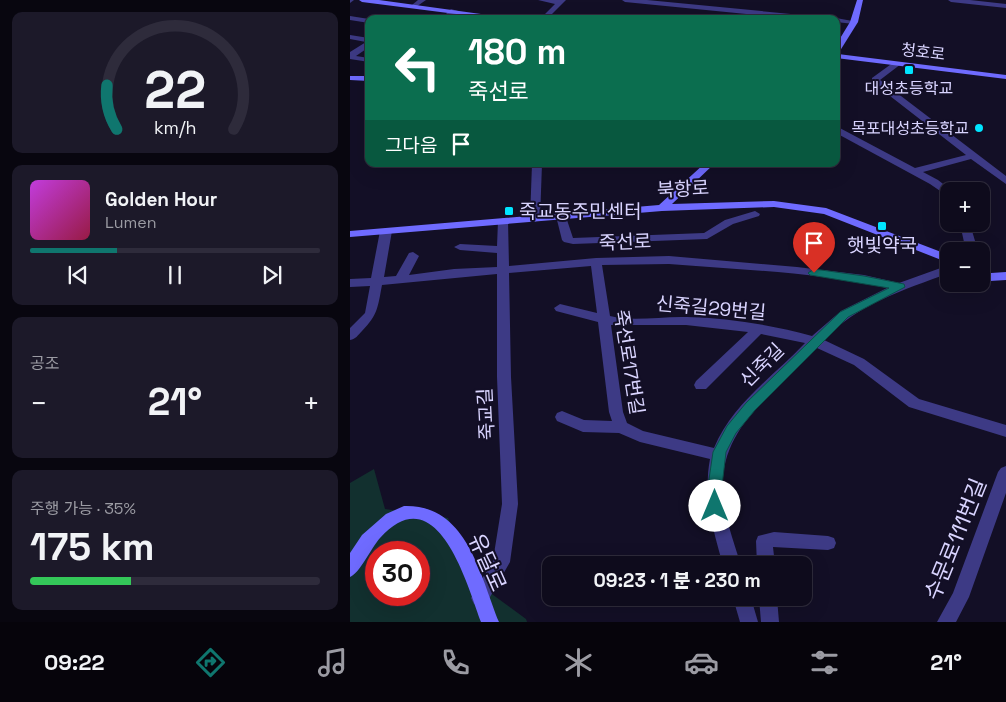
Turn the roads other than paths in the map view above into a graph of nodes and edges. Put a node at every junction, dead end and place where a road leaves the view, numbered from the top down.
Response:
1 (362, 0) edge
2 (367, 0) edge
3 (423, 0) edge
4 (541, 0) edge
5 (625, 0) edge
6 (708, 0) edge
7 (860, 0) edge
8 (951, 0) edge
9 (562, 1) edge
10 (414, 6) junction
11 (1006, 6) edge
12 (454, 11) junction
13 (701, 11) junction
14 (449, 15) edge
15 (484, 15) edge
16 (547, 15) edge
17 (762, 15) edge
18 (350, 18) edge
19 (365, 20) edge
20 (840, 20) edge
21 (854, 22) junction
22 (350, 37) edge
23 (365, 40) edge
24 (840, 40) edge
25 (365, 44) edge
26 (840, 55) edge
27 (350, 57) edge
28 (365, 60) edge
29 (365, 61) edge
30 (350, 64) edge
31 (897, 64) junction
32 (1006, 77) edge
33 (350, 78) edge
34 (365, 78) edge
35 (840, 131) edge
36 (972, 156) junction
37 (537, 167) edge
38 (706, 167) edge
39 (915, 171) junction
40 (1006, 181) edge
41 (940, 185) edge
42 (662, 208) junction
43 (755, 214) dead end
44 (561, 216) junction
45 (535, 219) junction
46 (503, 222) junction
47 (386, 231) junction
48 (350, 234) edge
49 (460, 247) dead end
50 (503, 250) junction
51 (940, 255) edge
52 (413, 256) dead end
53 (596, 262) junction
54 (504, 270) junction
55 (940, 272) edge
56 (990, 275) edge
57 (1006, 276) edge
58 (990, 278) edge
59 (400, 280) junction
60 (377, 282) junction
61 (350, 284) edge
62 (1006, 286) edge
63 (900, 287) junction
64 (560, 308) dead end
65 (603, 318) junction
66 (758, 329) junction
67 (350, 336) edge
68 (816, 342) junction
69 (701, 385) dead end
70 (562, 417) dead end
71 (621, 428) junction
72 (1006, 431) edge
73 (719, 455) junction
74 (1006, 472) edge
75 (828, 543) dead end
76 (729, 556) edge
77 (765, 556) edge
78 (350, 569) edge
79 (480, 598) junction
80 (744, 606) edge
81 (769, 606) edge
82 (490, 622) edge
83 (749, 622) edge
84 (770, 622) edge
85 (946, 622) edge

1 - 2 street
2 - 10 street
3 - 10 street
4 - 9 street
5 - 13 street
6 - 13 street
7 - 21 street
8 - 11 street
9 - 16 street
10 - 12 street
12 - 14 street
12 - 15 street
13 - 17 street
18 - 19 street
20 - 21 street
21 - 24 street
22 - 23 street
25 - 27 street
26 - 31 street, 청호로
27 - 28 street
29 - 30 street
31 - 32 street, 청호로
31 - 36 street
33 - 34 street
35 - 39 street
36 - 39 street
36 - 40 street
37 - 45 street
38 - 42 street
39 - 41 street
42 - 44 street, 북항로
42 - 51 street, 북항로
43 - 44 street
44 - 45 street, 북항로
45 - 46 street, 북항로
46 - 47 street, 북항로
46 - 50 street, 죽교길
47 - 48 street, 북항로
47 - 60 street
49 - 50 street
50 - 54 street, 죽교길
52 - 59 street
53 - 54 street, 죽선로
53 - 63 street, 죽선로
53 - 65 street, 죽선로17번길
54 - 59 street, 죽선로
54 - 79 street, 죽교길
55 - 63 street, 신죽길
56 - 57 street
58 - 62 street
59 - 60 street, 죽선로
60 - 61 street, 죽선로
60 - 67 street
63 - 68 street, 신죽길
64 - 65 street, 신죽길29번길
65 - 66 street, 신죽길29번길
65 - 71 street, 죽선로17번길
66 - 68 street, 신죽길29번길
66 - 69 street
68 - 72 street, 신죽길29번길
68 - 73 street, 신죽길
70 - 71 street
71 - 73 street, 죽선로17번길
73 - 76 street, 신죽길
74 - 85 street, 수문로111번길
75 - 77 street
78 - 79 street, 유달로
79 - 82 street, 유달로
80 - 83 street
81 - 84 street

